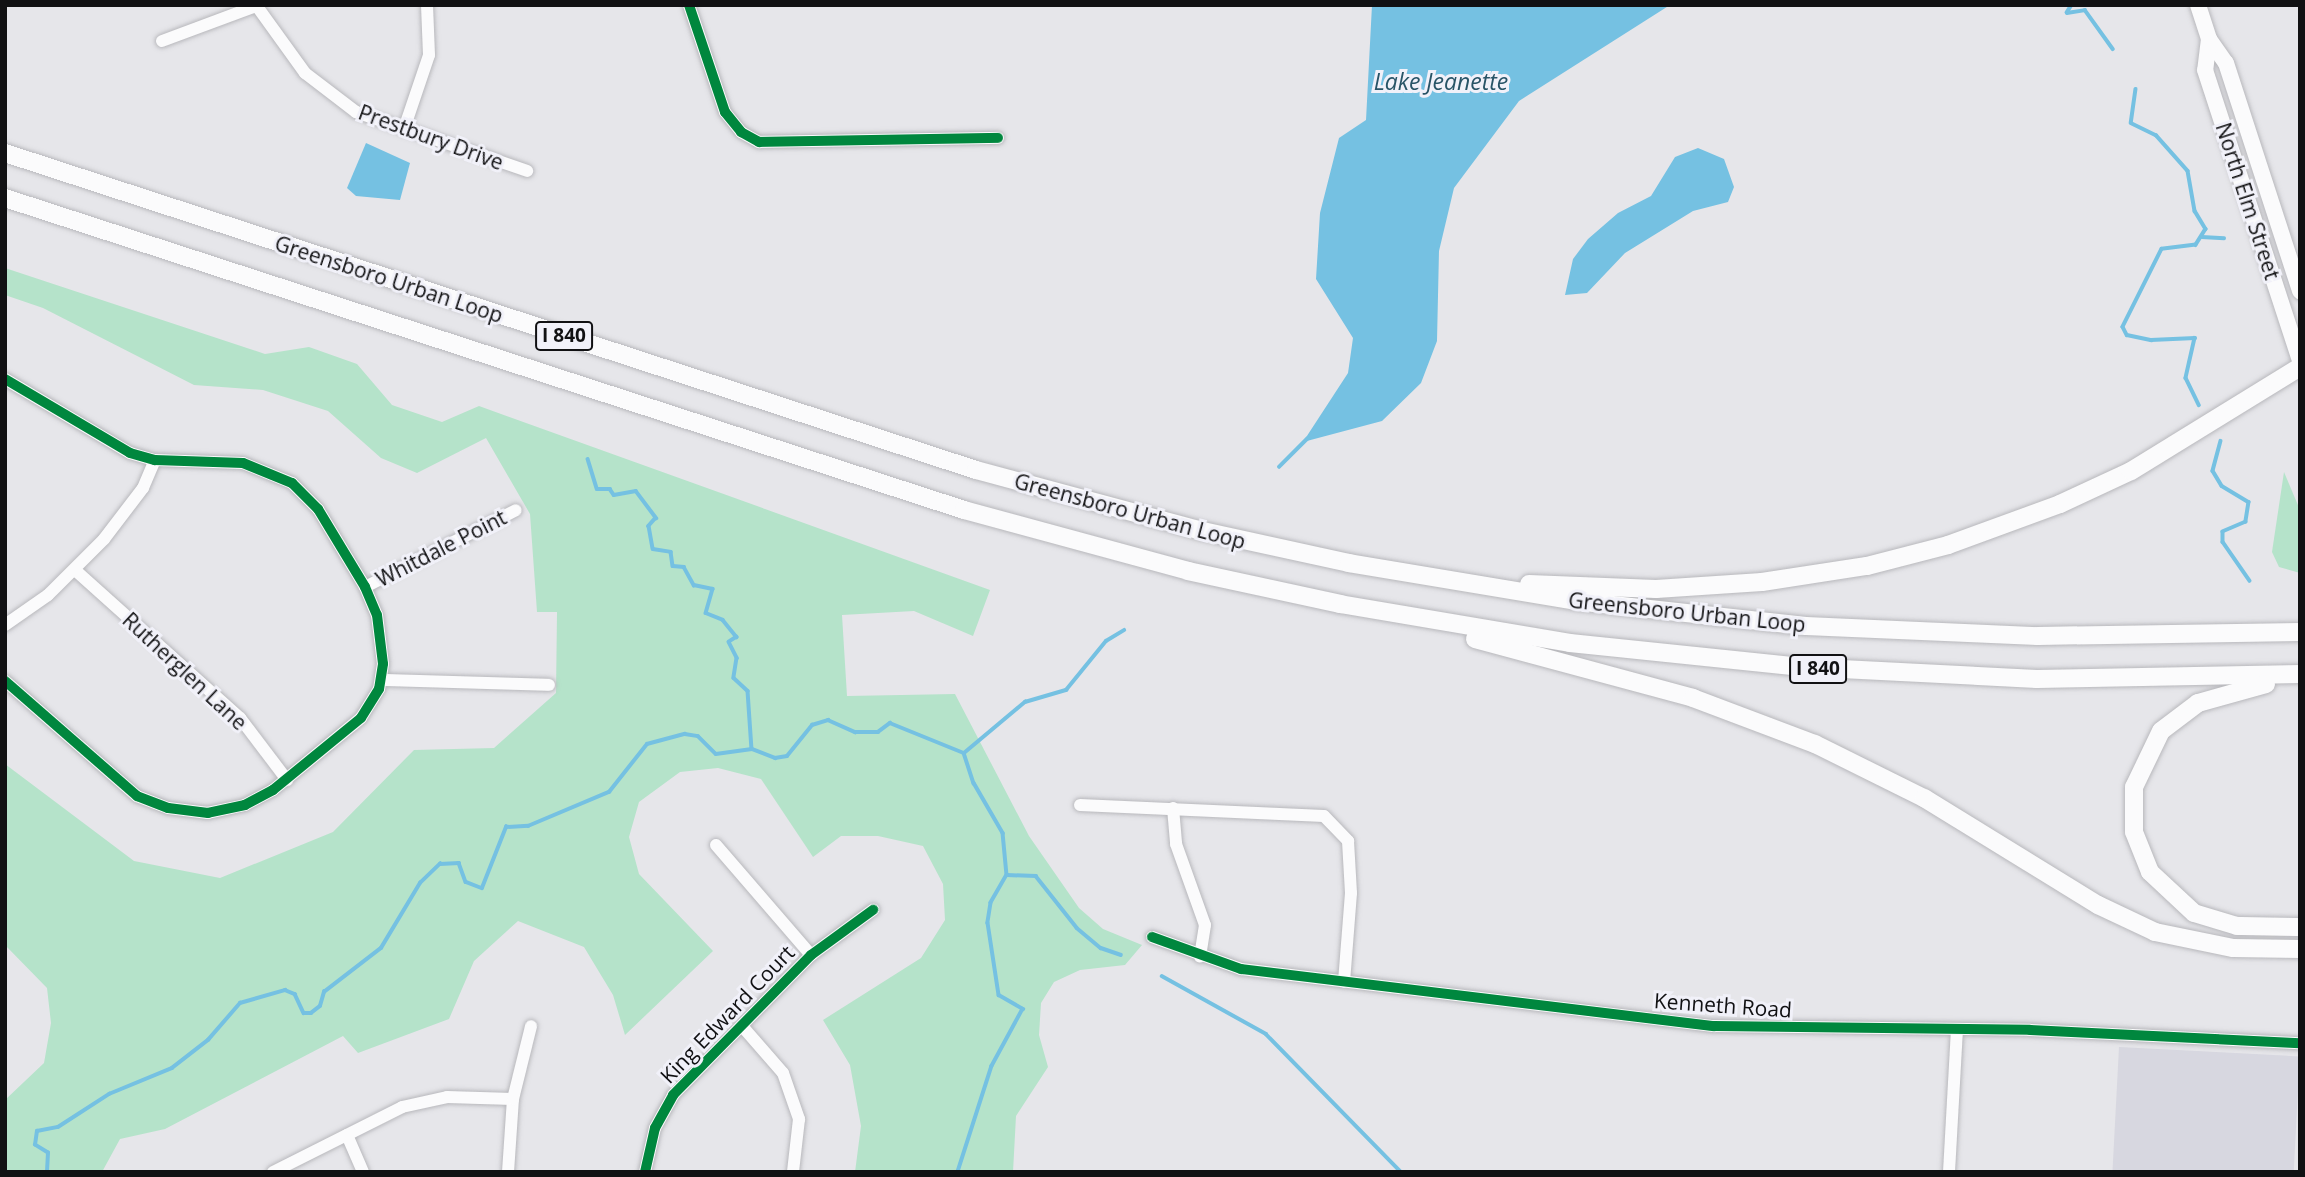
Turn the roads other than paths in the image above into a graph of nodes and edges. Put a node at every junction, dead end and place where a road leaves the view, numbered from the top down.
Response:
1 (427, 5) edge
2 (689, 5) edge
3 (2198, 5) edge
4 (256, 6) edge
5 (2209, 39) junction
6 (162, 41) dead end
7 (404, 129) junction
8 (998, 138) dead end
9 (5, 153) edge
10 (527, 171) dead end
11 (5, 198) edge
12 (2300, 291) edge
13 (2300, 361) edge
14 (2300, 367) edge
15 (5, 379) edge
16 (155, 460) junction
17 (516, 510) dead end
18 (75, 570) junction
19 (1424, 577) junction
20 (365, 587) junction
21 (1340, 604) junction
22 (5, 625) edge
23 (2300, 632) edge
24 (2300, 675) edge
25 (383, 680) junction
26 (5, 681) edge
27 (549, 685) dead end
28 (287, 780) junction
29 (1080, 805) dead end
30 (1173, 808) junction
31 (716, 845) dead end
32 (873, 910) dead end
33 (2300, 927) edge
34 (1152, 937) dead end
35 (2300, 949) edge
36 (811, 955) junction
37 (1200, 957) junction
38 (1344, 982) junction
39 (531, 1026) dead end
40 (742, 1026) junction
41 (1957, 1030) junction
42 (2300, 1043) edge
43 (513, 1100) junction
44 (347, 1135) junction
45 (273, 1172) edge
46 (363, 1172) edge
47 (508, 1172) edge
48 (645, 1172) edge
49 (793, 1172) edge
50 (1949, 1172) edge

1 - 7 street
2 - 8 street
3 - 5 main road, North Elm Street
4 - 6 street
4 - 7 street, Prestbury Drive
5 - 12 main road, North Elm Street
5 - 13 main road, North Elm Street
7 - 10 street, Prestbury Drive
9 - 19 highway, Greensboro Urban Loop / I 840
11 - 21 highway, Greensboro Urban Loop / I 840
14 - 19 highway
15 - 16 street
16 - 18 street
16 - 20 street
17 - 20 street, Whitdale Point
18 - 22 street
18 - 28 street, Rutherglen Lane
19 - 23 highway, Greensboro Urban Loop / I 840
20 - 25 street
21 - 24 highway, Greensboro Urban Loop / I 840
21 - 35 highway
24 - 33 highway
25 - 27 street
25 - 28 street
26 - 28 street
29 - 30 street
30 - 37 street
30 - 38 street
31 - 36 street
32 - 36 street, King Edward Court
34 - 37 street, Kenneth Road
36 - 40 street, King Edward Court
37 - 38 street, Kenneth Road
38 - 41 street, Kenneth Road
39 - 43 street
40 - 48 street, King Edward Court
40 - 49 street
41 - 42 street, Kenneth Road
41 - 50 street
43 - 44 street
43 - 47 street
44 - 45 street
44 - 46 street

